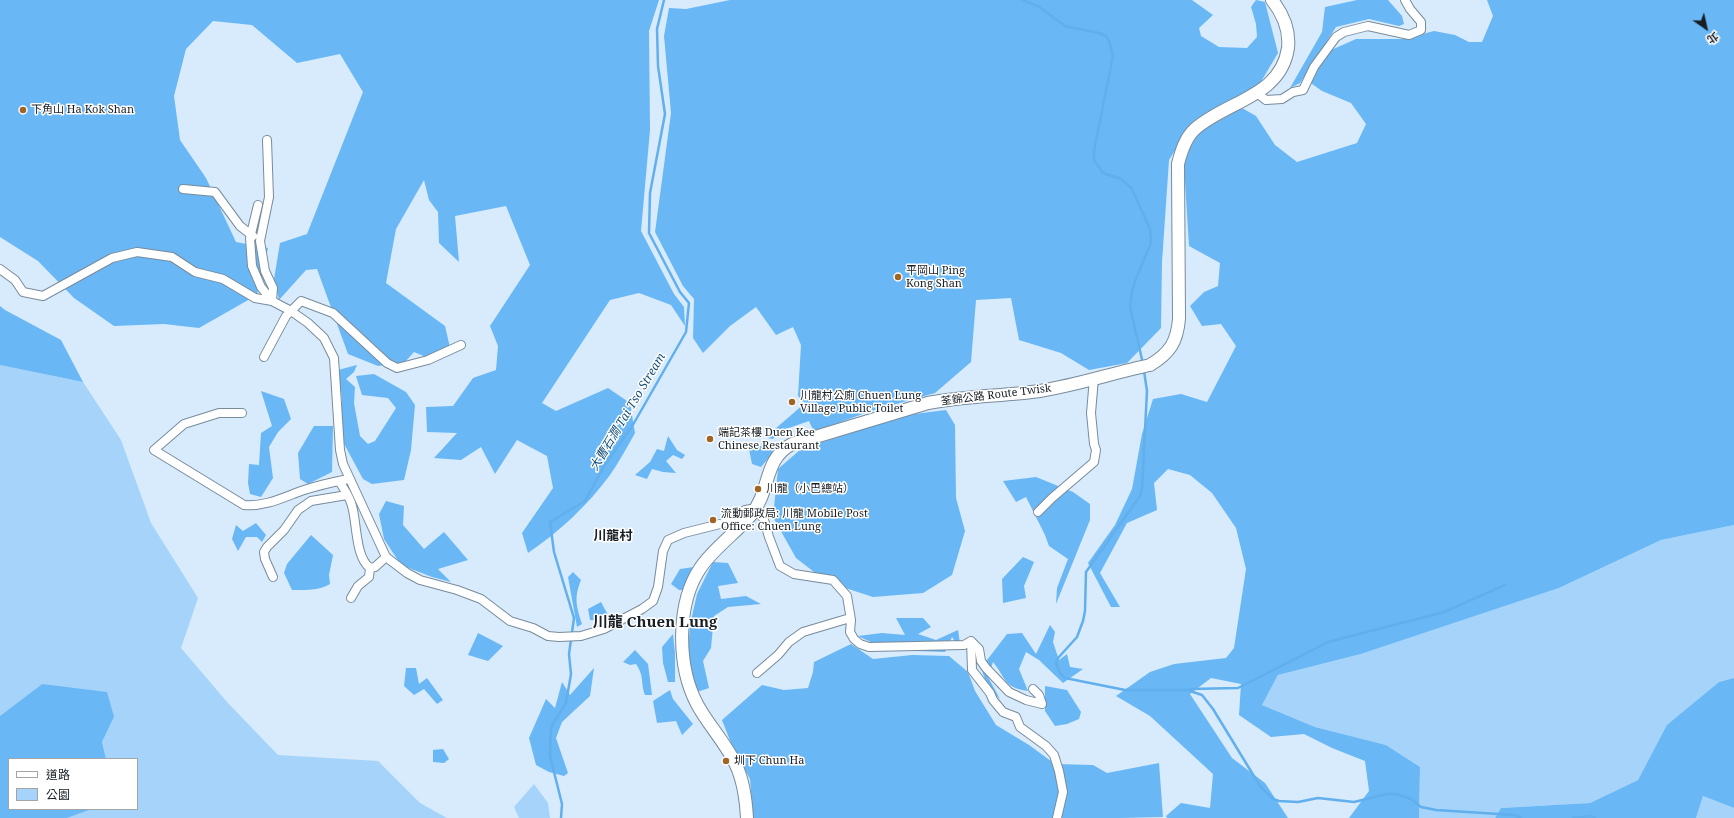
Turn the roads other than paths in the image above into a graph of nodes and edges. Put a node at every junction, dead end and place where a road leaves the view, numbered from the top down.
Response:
1 (1272, 0) edge
2 (1405, 0) edge
3 (1257, 93) junction
4 (267, 140) dead end
5 (183, 189) dead end
6 (258, 205) dead end
7 (250, 234) junction
8 (260, 241) junction
9 (0, 269) edge
10 (272, 301) junction
11 (291, 310) junction
12 (461, 345) dead end
13 (264, 357) dead end
14 (1094, 378) junction
15 (242, 413) dead end
16 (349, 479) junction
17 (339, 481) junction
18 (347, 494) junction
19 (757, 508) junction
20 (1038, 512) dead end
21 (386, 557) junction
22 (370, 568) junction
23 (273, 577) dead end
24 (351, 598) dead end
25 (850, 618) junction
26 (971, 641) junction
27 (757, 674) dead end
28 (1033, 689) dead end
29 (747, 818) edge
30 (1057, 818) edge

1 - 3 main road, 荃錦公路 Route Twisk
2 - 3 street
3 - 14 main road, 荃錦公路 Route Twisk
4 - 8 street
5 - 7 street
6 - 7 street
7 - 8 street
7 - 10 street
8 - 10 street
9 - 10 street
10 - 11 street
11 - 12 street
11 - 13 street
11 - 16 street
14 - 19 main road, 荃錦公路 Route Twisk
14 - 20 street
15 - 17 street
16 - 17 street
16 - 21 street
17 - 18 street
18 - 22 street
18 - 23 street
19 - 21 street
19 - 25 street
19 - 29 main road, 荃錦公路 Route Twisk
21 - 22 street
22 - 24 street
25 - 26 street
25 - 27 street
26 - 28 street
26 - 30 street

